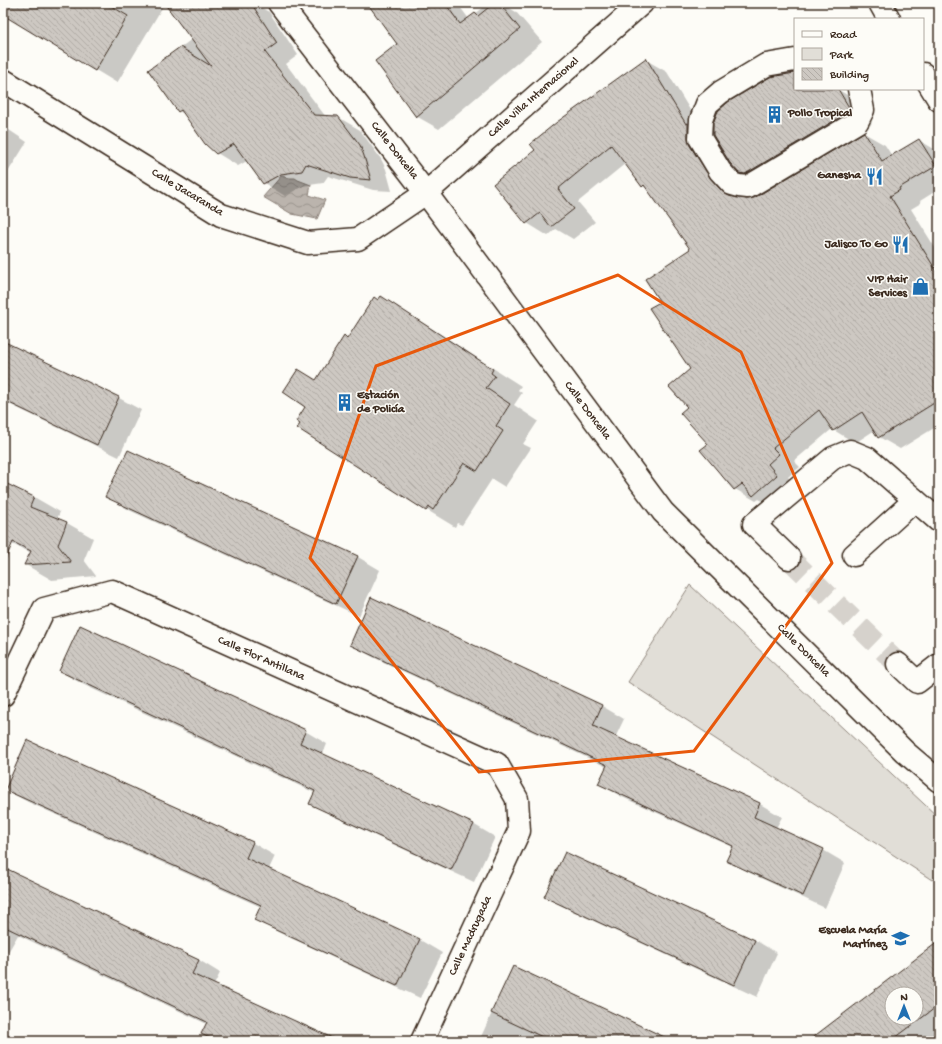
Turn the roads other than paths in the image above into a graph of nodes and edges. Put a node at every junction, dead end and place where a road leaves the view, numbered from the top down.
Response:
1 (279, 3) edge
2 (642, 3) edge
3 (880, 3) edge
4 (888, 18) edge
5 (794, 60) edge
6 (924, 76) edge
7 (3, 80) edge
8 (859, 90) edge
9 (939, 100) edge
10 (426, 193) junction
11 (915, 500) junction
12 (939, 521) edge
13 (854, 555) dead end
14 (789, 558) tunnel mouth
15 (898, 664) tunnel mouth
16 (939, 665) edge
17 (3, 696) edge
18 (939, 781) edge
19 (519, 831) joint
20 (422, 1041) edge

1 - 10 street, Calle Doncella
2 - 10 street, Calle Villa Internacional
3 - 4 street
5 - 8 street
6 - 9 street
7 - 10 street, Calle Jacaranda
10 - 18 street, Calle Doncella
11 - 12 street
11 - 13 street
11 - 14 street
15 - 16 street
17 - 19 street, Calle Flor Antillana
19 - 20 street, Calle Madrugada

